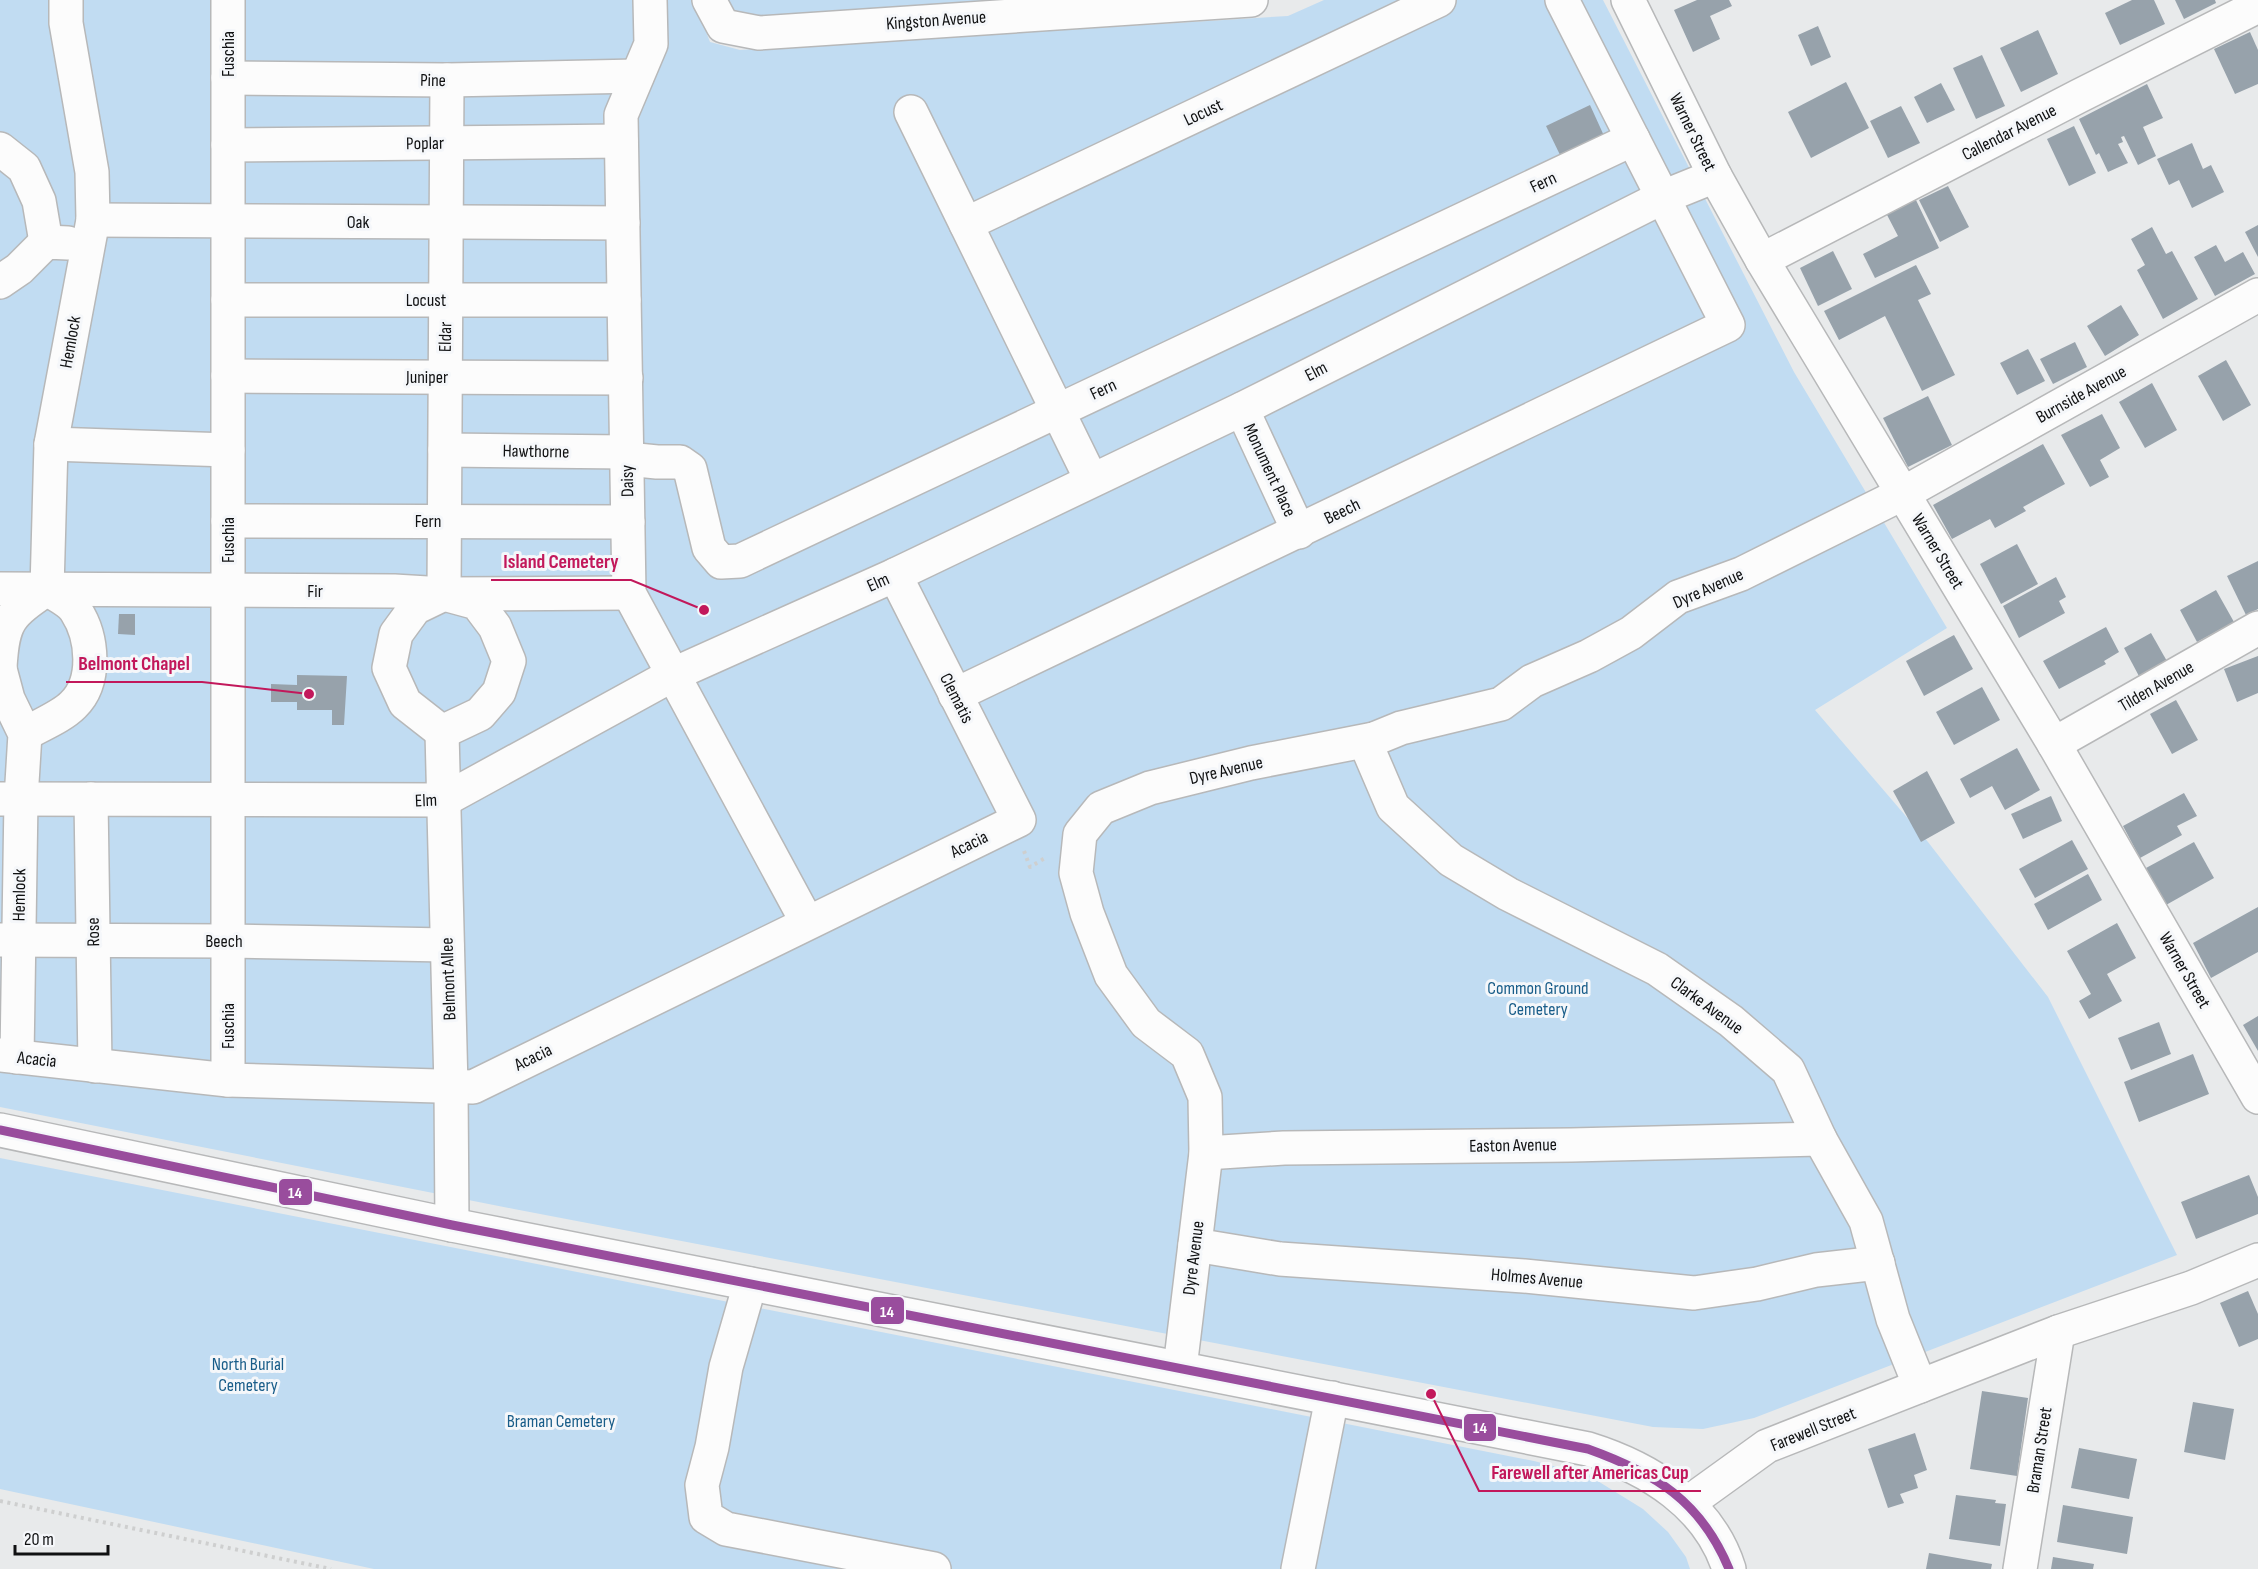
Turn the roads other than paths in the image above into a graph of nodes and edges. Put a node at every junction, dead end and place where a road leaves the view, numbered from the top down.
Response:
1 (66, 0) edge
2 (228, 0) edge
3 (650, 0) edge
4 (709, 0) edge
5 (1251, 0) edge
6 (1439, 0) edge
7 (1562, 0) edge
8 (1628, 0) edge
9 (2258, 6) edge
10 (637, 76) junction
11 (228, 78) junction
12 (447, 80) junction
13 (911, 112) dead end
14 (1633, 139) junction
15 (621, 141) junction
16 (446, 142) junction
17 (228, 145) junction
18 (0, 149) edge
19 (1715, 176) junction
20 (1663, 197) junction
21 (228, 221) junction
22 (446, 222) junction
23 (622, 223) junction
24 (966, 224) junction
25 (90, 232) junction
26 (46, 242) junction
27 (1762, 260) junction
28 (0, 282) edge
29 (2258, 295) edge
30 (228, 300) junction
31 (446, 300) junction
32 (624, 300) junction
33 (228, 376) junction
34 (445, 378) junction
35 (626, 378) junction
36 (1242, 409) junction
37 (1057, 410) junction
38 (51, 444) junction
39 (228, 450) junction
40 (445, 450) junction
41 (627, 455) junction
42 (1091, 479) junction
43 (1904, 493) junction
44 (228, 521) junction
45 (445, 521) junction
46 (628, 522) junction
47 (1299, 532) junction
48 (895, 575) junction
49 (0, 589) edge
50 (47, 589) junction
51 (228, 591) junction
52 (629, 593) junction
53 (444, 594) junction
54 (2258, 628) edge
55 (0, 668) edge
56 (674, 674) junction
57 (955, 695) junction
58 (442, 732) junction
59 (26, 734) junction
60 (1374, 739) junction
61 (2054, 744) junction
62 (10, 799) edge
63 (91, 799) junction
64 (228, 799) junction
65 (444, 800) junction
66 (1014, 822) joint
67 (807, 922) junction
68 (9, 940) edge
69 (93, 940) junction
70 (228, 940) junction
71 (447, 945) junction
72 (9, 1056) edge
73 (95, 1066) junction
74 (228, 1080) junction
75 (451, 1087) junction
76 (2258, 1097) edge
77 (0, 1130) edge
78 (1820, 1139) junction
79 (1206, 1153) junction
80 (452, 1225) junction
81 (1195, 1245) junction
82 (2258, 1260) edge
83 (1878, 1263) junction
84 (750, 1284) junction
85 (2058, 1332) junction
86 (1180, 1368) junction
87 (1920, 1386) junction
88 (1332, 1398) junction
89 (1688, 1503) junction
90 (934, 1569) edge
91 (1298, 1569) edge
92 (1729, 1569) edge
93 (2020, 1569) edge

1 - 25 street, Hemlock
2 - 11 street, Fuschia
3 - 10 street, Daisy
4 - 5 street, Kingston Avenue
6 - 24 street, Locust
7 - 14 street
8 - 19 street, Warner Street
9 - 27 street, Callendar Avenue
10 - 12 street, Pine
10 - 15 street, Daisy
11 - 12 street, Pine
11 - 17 street, Fuschia
12 - 16 street, Eldar
13 - 24 street
14 - 20 street
14 - 37 street, Fern
15 - 16 street, Poplar
15 - 23 street, Daisy
16 - 17 street, Poplar
16 - 22 street, Eldar
17 - 21 street, Fuschia
18 - 26 street
19 - 20 street, Elm
19 - 27 street, Warner Street
20 - 36 street, Elm
20 - 47 street, Beech
21 - 22 street, Oak
21 - 25 street, Oak
21 - 30 street, Fuschia
22 - 23 street, Oak
22 - 31 street, Eldar
23 - 32 street, Daisy
24 - 37 street
25 - 26 street, Oak
25 - 38 street, Hemlock
26 - 28 street
27 - 43 street, Warner Street
29 - 43 street, Burnside Avenue
30 - 31 street, Locust
30 - 33 street, Fuschia
31 - 32 street, Locust
31 - 34 street, Eldar
32 - 35 street, Daisy
33 - 34 street, Juniper
33 - 39 street, Fuschia
34 - 35 street, Juniper
34 - 40 street, Eldar
35 - 41 street, Daisy
36 - 42 street, Elm
36 - 47 street, Monument Place
37 - 41 street, Fern
37 - 42 street
38 - 39 street
38 - 50 street, Hemlock
39 - 44 street, Fuschia
40 - 41 street, Hawthorne
40 - 45 street, Eldar
41 - 46 street, Daisy
42 - 48 street, Elm
43 - 60 street, Dyre Avenue
43 - 61 street, Warner Street
44 - 45 street, Fern
44 - 51 street, Fuschia
45 - 46 street, Fern
45 - 53 street, Eldar
46 - 52 street, Daisy
47 - 57 street, Beech
48 - 56 street, Elm
48 - 57 street, Clematis
49 - 50 street, Fir
50 - 51 street, Fir
50 - 55 street
50 - 59 street
51 - 53 street, Fir
51 - 64 street, Fuschia
52 - 53 street, Fir
52 - 56 street, Daisy
53 - 58 street
53 - 58 street
54 - 61 street, Tilden Avenue
55 - 59 street
56 - 65 street, Elm
56 - 67 street, Daisy
57 - 66 street, Clematis
58 - 65 street, Belmont Allee
59 - 62 street, Hemlock
60 - 78 street, Clarke Avenue
60 - 79 street, Dyre Avenue
61 - 76 street, Warner Street
62 - 63 street, Elm
62 - 68 street, Hemlock
63 - 64 street, Elm
63 - 69 street, Rose
64 - 65 street, Elm
64 - 70 street, Fuschia
65 - 71 street, Belmont Allee
66 - 67 street, Acacia
67 - 75 street, Acacia
68 - 69 street, Beech
68 - 72 street, Hemlock
69 - 70 street, Beech
69 - 73 street, Rose
70 - 71 street, Beech
70 - 74 street, Fuschia
71 - 75 street, Belmont Allee
72 - 73 street, Acacia
73 - 74 street, Acacia
74 - 75 street, Acacia
75 - 80 street, Belmont Allee
77 - 80 street
78 - 79 street, Easton Avenue
78 - 83 street, Clarke Avenue
79 - 81 street, Dyre Avenue
80 - 84 street
81 - 83 street, Holmes Avenue
81 - 86 street, Dyre Avenue
82 - 85 street, Farewell Street
83 - 87 street, Clarke Avenue
84 - 86 street
84 - 90 street
85 - 87 street, Farewell Street
85 - 93 street, Braman Street
86 - 88 street
87 - 89 street, Farewell Street
88 - 89 street
88 - 91 street
89 - 92 street

